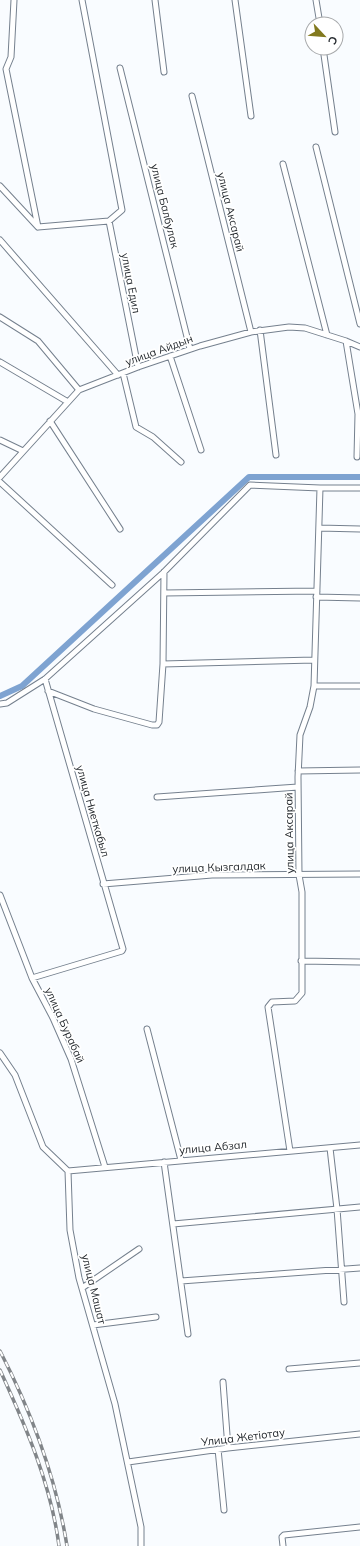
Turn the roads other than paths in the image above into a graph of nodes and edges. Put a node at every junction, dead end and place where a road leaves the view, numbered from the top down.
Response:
1 (14, 0) edge
2 (82, 0) edge
3 (155, 0) edge
4 (235, 0) edge
5 (316, 0) edge
6 (319, 16) edge
7 (324, 56) edge
8 (120, 68) dead end
9 (164, 72) dead end
10 (192, 96) dead end
11 (251, 116) dead end
12 (335, 132) dead end
13 (316, 147) dead end
14 (283, 164) dead end
15 (0, 186) edge
16 (109, 220) junction
17 (38, 227) junction
18 (0, 240) edge
19 (0, 318) edge
20 (360, 324) edge
21 (260, 330) junction
22 (251, 332) junction
23 (327, 335) junction
24 (346, 341) junction
25 (360, 347) edge
26 (190, 349) junction
27 (170, 356) junction
28 (0, 362) edge
29 (138, 367) junction
30 (123, 373) junction
31 (118, 375) junction
32 (79, 390) junction
33 (68, 402) junction
34 (359, 414) edge
35 (50, 421) junction
36 (0, 440) edge
37 (201, 450) dead end
38 (23, 451) junction
39 (276, 455) dead end
40 (357, 457) dead end
41 (181, 462) dead end
42 (0, 476) edge
43 (0, 482) edge
44 (320, 488) junction
45 (360, 488) edge
46 (319, 528) junction
47 (120, 529) dead end
48 (360, 529) edge
49 (164, 572) junction
50 (112, 585) dead end
51 (316, 591) junction
52 (164, 592) junction
53 (316, 597) junction
54 (360, 598) edge
55 (314, 660) junction
56 (164, 664) junction
57 (45, 679) junction
58 (314, 686) junction
59 (360, 686) edge
60 (48, 691) junction
61 (0, 704) edge
62 (360, 770) edge
63 (298, 771) junction
64 (298, 786) junction
65 (157, 797) dead end
66 (360, 874) edge
67 (299, 875) junction
68 (103, 884) junction
69 (0, 895) edge
70 (301, 961) junction
71 (360, 962) edge
72 (32, 978) junction
73 (147, 1029) dead end
74 (0, 1053) edge
75 (360, 1145) edge
76 (330, 1148) junction
77 (290, 1151) junction
78 (181, 1160) junction
79 (164, 1162) junction
80 (105, 1167) junction
81 (68, 1171) junction
82 (360, 1207) edge
83 (336, 1210) junction
84 (173, 1224) junction
85 (139, 1249) dead end
86 (341, 1268) junction
87 (360, 1268) edge
88 (181, 1281) junction
89 (82, 1288) junction
90 (344, 1302) dead end
91 (156, 1317) dead end
92 (93, 1325) junction
93 (188, 1334) dead end
94 (360, 1363) edge
95 (289, 1369) dead end
96 (223, 1382) dead end
97 (360, 1434) edge
98 (228, 1448) junction
99 (218, 1449) junction
100 (128, 1462) junction
101 (224, 1510) dead end
102 (360, 1527) edge
103 (141, 1546) edge
104 (283, 1546) edge

1 - 17 street
2 - 16 street
3 - 9 street
4 - 11 street
5 - 6 street
7 - 12 street
8 - 26 street, улица Балбулак
10 - 22 street, улица Аксарай
13 - 20 street
14 - 23 street
15 - 17 street
16 - 17 street
16 - 29 street, улица Едил
18 - 31 street
19 - 32 street
21 - 22 street, улица Айдын
21 - 23 street, улица Айдын
21 - 39 street
22 - 26 street, улица Айдын
23 - 24 street, улица Айдын
24 - 25 street, улица Айдын
24 - 34 street
26 - 27 street, улица Айдын
27 - 29 street, улица Айдын
27 - 37 street
28 - 33 street
29 - 30 street, улица Айдын
30 - 31 street, улица Айдын
30 - 41 street
31 - 32 street, улица Айдын
32 - 33 street, улица Айдын
33 - 35 street, улица Айдын
34 - 40 street
35 - 38 street, улица Айдын
35 - 47 street
36 - 38 street
38 - 42 street, улица Айдын
43 - 50 street
44 - 45 street
44 - 46 street, улица Аксарай
44 - 49 street
46 - 48 street
46 - 51 street, улица Аксарай
49 - 52 street
49 - 57 street
51 - 52 street
51 - 53 street, улица Аксарай
52 - 56 street
53 - 54 street
53 - 55 street, улица Аксарай
55 - 56 street
55 - 58 street, улица Аксарай
56 - 60 street
57 - 60 street, улица Ниеткабыл
57 - 61 street
58 - 59 street
58 - 63 street, улица Аксарай
60 - 68 street, улица Ниеткабыл
62 - 63 street
63 - 64 street, улица Аксарай
64 - 65 street
64 - 67 street, улица Аксарай
66 - 67 street, улица Кызгалдак
67 - 68 street, улица Кызгалдак
67 - 70 street, улица Аксарай
68 - 72 street, улица Ниеткабыл
69 - 72 street, улица Бурабай
70 - 71 street
70 - 77 street, улица Аксарай
72 - 80 street, улица Бурабай
73 - 78 street
74 - 81 street
75 - 76 street, улица Абзал
76 - 77 street, улица Абзал
76 - 83 street
77 - 78 street, улица Абзал
78 - 79 street, улица Абзал
79 - 80 street, улица Абзал
79 - 84 street
80 - 81 street, улица Абзал
81 - 89 street, улица Машат
82 - 83 street
83 - 84 street
83 - 86 street
84 - 88 street
85 - 89 street
86 - 87 street
86 - 88 street
86 - 90 street
88 - 93 street
89 - 92 street, улица Машат
91 - 92 street
92 - 100 street, улица Машат
94 - 95 street
96 - 98 street
97 - 98 street, Улица Жетіотау
98 - 99 street, Улица Жетіотау
99 - 100 street, Улица Жетіотау
99 - 101 street
100 - 103 street, улица Машат
102 - 104 street

